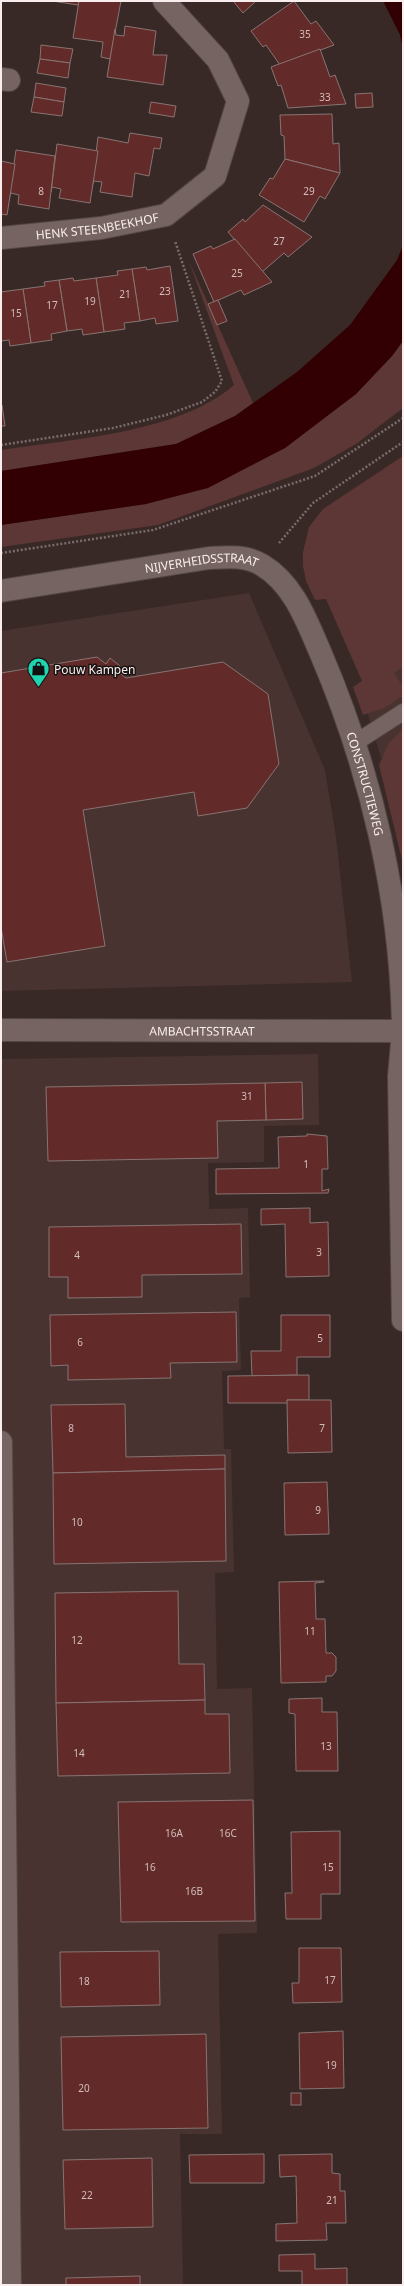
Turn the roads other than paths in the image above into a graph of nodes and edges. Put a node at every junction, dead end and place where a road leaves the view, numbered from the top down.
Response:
1 (164, 1) edge
2 (1, 238) edge
3 (262, 565) joint
4 (1, 591) edge
5 (403, 712) edge
6 (355, 743) junction
7 (403, 1027) edge
8 (1, 1030) edge
9 (403, 1031) edge
10 (403, 1320) edge
11 (1, 1442) edge
12 (10, 2285) edge

1 - 2 street, HENK STEENBEEKHOF
3 - 4 street, NIJVERHEIDSSTRAAT
3 - 6 street, CONSTRUCTIEWEG
5 - 6 lane
6 - 7 street, CONSTRUCTIEWEG
8 - 9 street, AMBACHTSSTRAAT
9 - 10 street
11 - 12 street

